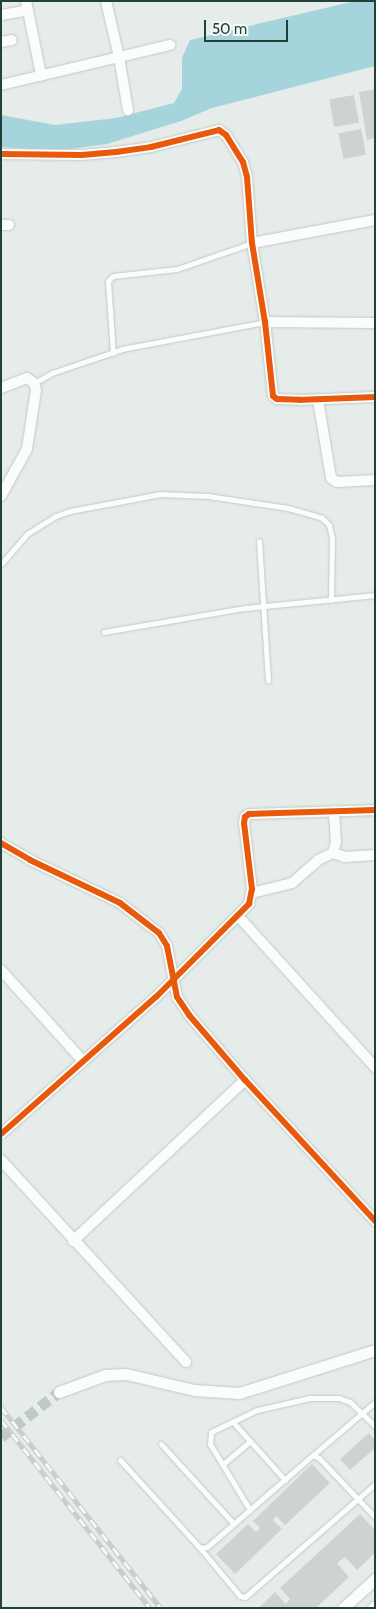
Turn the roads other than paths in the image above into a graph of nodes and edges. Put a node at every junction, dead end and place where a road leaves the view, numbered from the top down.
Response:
1 (106, 1) edge
2 (27, 6) edge
3 (1, 15) edge
4 (12, 40) dead end
5 (1, 42) edge
6 (170, 45) dead end
7 (119, 57) junction
8 (41, 75) junction
9 (1, 86) edge
10 (128, 110) dead end
11 (1, 154) edge
12 (375, 220) edge
13 (252, 243) junction
14 (265, 322) junction
15 (375, 323) edge
16 (112, 353) junction
17 (34, 383) junction
18 (1, 388) edge
19 (375, 397) edge
20 (318, 400) junction
21 (375, 480) edge
22 (1, 496) edge
23 (259, 541) dead end
24 (1, 564) edge
25 (375, 595) edge
26 (331, 600) junction
27 (265, 606) junction
28 (104, 632) dead end
29 (268, 681) dead end
30 (375, 810) edge
31 (334, 811) junction
32 (1, 843) edge
33 (333, 853) junction
34 (375, 855) edge
35 (252, 893) junction
36 (238, 916) junction
37 (1, 970) edge
38 (174, 977) junction
39 (83, 1061) junction
40 (375, 1067) edge
41 (245, 1080) junction
42 (1, 1134) edge
43 (1, 1160) edge
44 (375, 1221) edge
45 (73, 1241) junction
46 (375, 1350) edge
47 (186, 1362) dead end
48 (59, 1392) tunnel mouth
49 (375, 1402) edge
50 (362, 1413) junction
51 (233, 1422) junction
52 (375, 1426) edge
53 (250, 1440) junction
54 (161, 1444) dead end
55 (313, 1455) junction
56 (120, 1460) dead end
57 (223, 1464) junction
58 (285, 1480) junction
59 (375, 1484) edge
60 (358, 1499) junction
61 (250, 1510) junction
62 (375, 1517) edge
63 (234, 1524) junction
64 (200, 1548) junction
65 (375, 1579) edge
66 (343, 1608) edge

1 - 7 street
2 - 3 street
2 - 8 street
4 - 5 street
6 - 7 street
7 - 8 street
7 - 10 street
8 - 9 street
11 - 13 street
12 - 13 street
13 - 14 street
13 - 16 lane
14 - 15 street
14 - 16 lane
14 - 20 street
16 - 17 lane
17 - 18 street
17 - 22 street
19 - 20 street
20 - 21 street
23 - 27 lane
24 - 26 lane
25 - 26 lane
26 - 27 lane
27 - 28 lane
27 - 29 lane
30 - 31 street
31 - 33 street
31 - 35 street
32 - 38 street
33 - 34 street
33 - 35 street
35 - 36 street
36 - 38 street
36 - 40 street
37 - 39 street
38 - 39 street
38 - 41 street
39 - 42 street
41 - 44 street
41 - 45 street
43 - 45 street
45 - 47 street
46 - 48 street
49 - 50 lane
50 - 51 lane
50 - 52 lane
50 - 55 lane
51 - 53 lane
51 - 57 lane
53 - 57 lane
53 - 58 lane
54 - 63 lane
55 - 58 lane
55 - 60 lane
56 - 64 lane
57 - 61 lane
58 - 61 lane
59 - 60 lane
60 - 62 lane
60 - 64 lane
61 - 63 lane
63 - 64 lane
65 - 66 street

